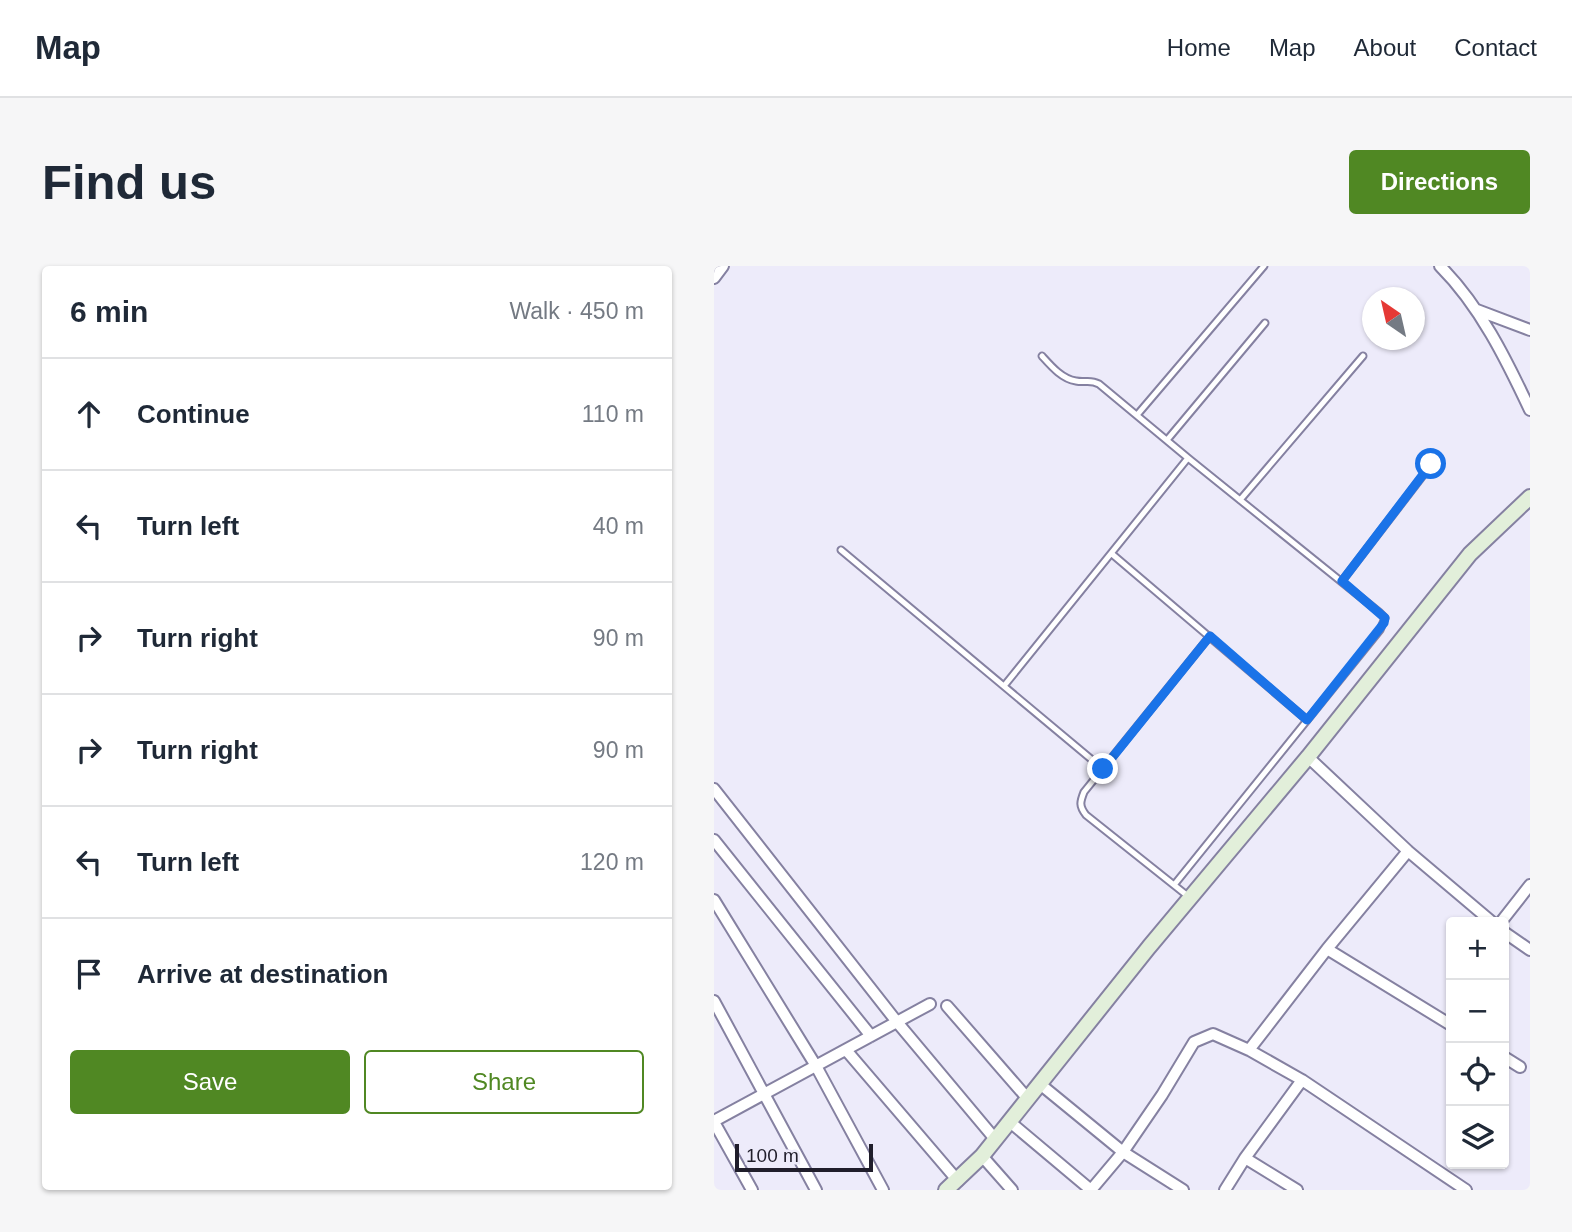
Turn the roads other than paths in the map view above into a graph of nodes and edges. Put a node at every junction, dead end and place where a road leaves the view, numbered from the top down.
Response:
1 (723, 266) edge
2 (1264, 266) edge
3 (1440, 266) edge
4 (714, 278) edge
5 (1477, 310) junction
6 (1265, 323) dead end
7 (1530, 330) edge
8 (1042, 356) dead end
9 (1363, 356) dead end
10 (1530, 410) edge
11 (1137, 415) junction
12 (1167, 440) junction
13 (1188, 458) junction
14 (1431, 464) dead end
15 (1530, 497) edge
16 (1240, 500) junction
17 (841, 550) dead end
18 (1112, 554) junction
19 (1342, 581) junction
20 (1210, 636) junction
21 (1004, 687) junction
22 (1307, 720) junction
23 (1308, 757) junction
24 (1103, 769) junction
25 (714, 789) edge
26 (714, 840) edge
27 (1408, 851) junction
28 (1174, 885) junction
29 (1530, 885) edge
30 (1189, 898) junction
31 (714, 900) edge
32 (1486, 917) edge
33 (1505, 917) edge
34 (1509, 935) edge
35 (1327, 949) junction
36 (1530, 950) edge
37 (714, 1001) edge
38 (930, 1004) dead end
39 (947, 1006) dead end
40 (897, 1022) junction
41 (1446, 1022) edge
42 (871, 1036) junction
43 (846, 1050) junction
44 (1249, 1050) junction
45 (1509, 1060) edge
46 (816, 1066) junction
47 (1520, 1067) dead end
48 (1302, 1080) junction
49 (1040, 1084) junction
50 (765, 1094) junction
51 (1028, 1098) junction
52 (714, 1122) edge
53 (1010, 1122) junction
54 (995, 1139) junction
55 (1124, 1152) junction
56 (982, 1156) junction
57 (1245, 1158) junction
58 (950, 1187) edge
59 (752, 1190) edge
60 (816, 1190) edge
61 (883, 1190) edge
62 (1012, 1190) edge
63 (1183, 1190) edge
64 (1226, 1190) edge
65 (1297, 1190) edge
66 (1466, 1190) edge

1 - 4 street
2 - 11 lane
3 - 5 street
5 - 7 street
5 - 10 street
6 - 12 lane
8 - 11 lane
9 - 16 lane
11 - 12 lane
12 - 13 lane
13 - 16 lane
13 - 18 lane
14 - 19 lane
15 - 23 street
16 - 19 lane
17 - 21 lane
18 - 20 lane
18 - 21 lane
19 - 22 lane
20 - 22 lane
20 - 24 lane
21 - 24 lane
22 - 28 lane
23 - 27 street
23 - 30 street
24 - 28 lane
25 - 40 street
26 - 42 street
27 - 32 street
27 - 35 street
28 - 30 lane
29 - 33 street
30 - 49 street
31 - 46 street
34 - 36 street
35 - 41 street
35 - 44 street
37 - 50 street
38 - 40 street
39 - 51 street
40 - 42 street
40 - 54 street
42 - 43 street
43 - 46 street
43 - 58 street
44 - 48 street
44 - 55 street
45 - 47 street
46 - 50 street
46 - 61 street
48 - 57 street
48 - 66 street
49 - 51 street
49 - 55 street
50 - 52 street
50 - 60 street
51 - 53 street
52 - 59 street
53 - 54 street
53 - 55 street
54 - 56 street
55 - 63 street
56 - 58 street
56 - 62 street
57 - 64 street
57 - 65 street

